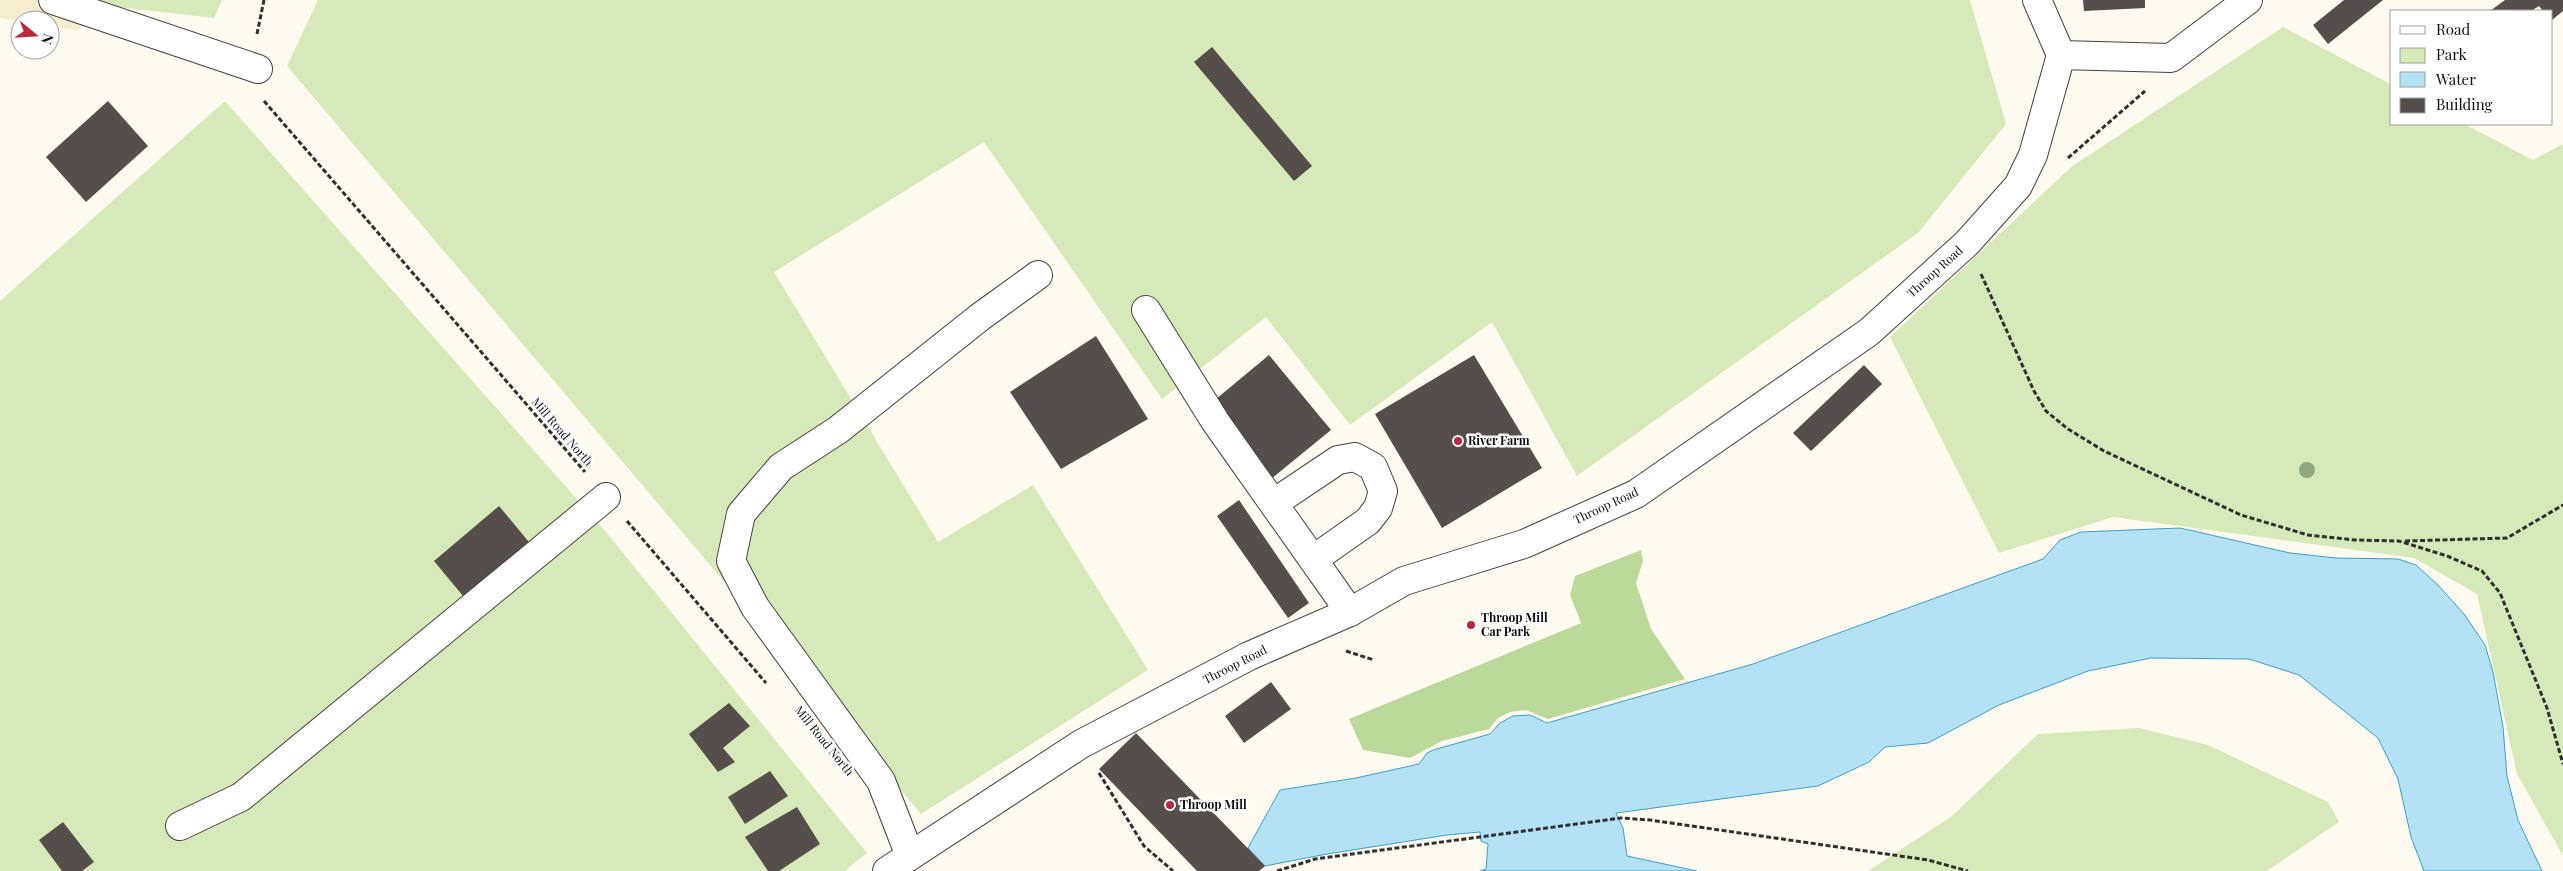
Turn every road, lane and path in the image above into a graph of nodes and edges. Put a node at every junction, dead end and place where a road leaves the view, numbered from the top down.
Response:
1 (53, 0) edge
2 (264, 0) edge
3 (2037, 0) edge
4 (2248, 0) edge
5 (2061, 55) junction
6 (2171, 58) junction
7 (258, 69) junction
8 (2018, 186) junction
9 (1967, 242) junction
10 (1038, 275) dead end
11 (1146, 310) dead end
12 (606, 497) junction
13 (1274, 502) junction
14 (2563, 505) edge
15 (2399, 541) junction
16 (1314, 559) junction
17 (1350, 612) junction
18 (771, 690) dead end
19 (1081, 744) junction
20 (2563, 764) edge
21 (180, 826) dead end
22 (910, 856) junction
23 (887, 871) edge
24 (1174, 871) edge
25 (1277, 871) edge
26 (1968, 871) edge

1 - 7 street
2 - 7 path, Mill Road North
3 - 5 street
4 - 6 street
5 - 6 street
5 - 8 street, Throop Road
6 - 8 path
7 - 12 path, Mill Road North
8 - 9 street, Throop Road
9 - 15 path
9 - 17 street, Throop Road
10 - 22 street
11 - 13 street
12 - 18 path, Mill Road North
12 - 21 street
13 - 16 street
13 - 16 street
14 - 15 path
15 - 20 path
16 - 17 street
17 - 19 street, Throop Road
19 - 22 street, Throop Road
19 - 24 path
22 - 23 street, Throop Road
25 - 26 path

